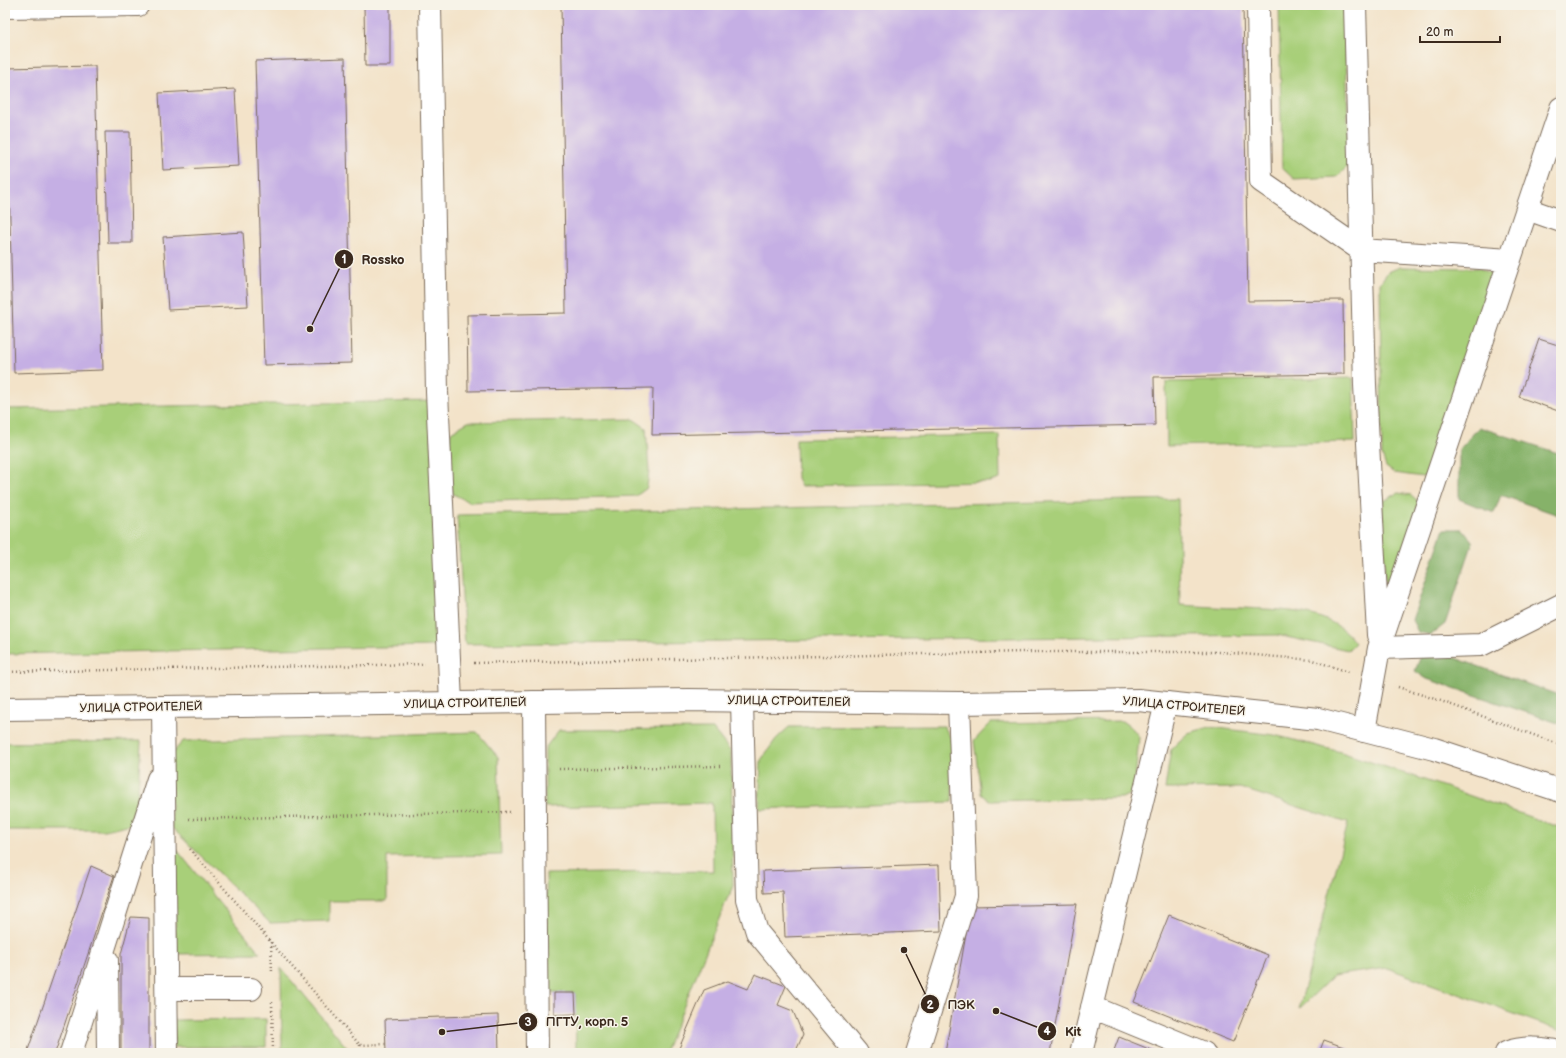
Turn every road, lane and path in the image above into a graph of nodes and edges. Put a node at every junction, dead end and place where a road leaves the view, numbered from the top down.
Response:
1 (138, 5) edge
2 (430, 5) edge
3 (1258, 5) edge
4 (1355, 5) edge
5 (70, 6) edge
6 (5, 7) edge
7 (1561, 108) edge
8 (1527, 209) junction
9 (1561, 221) edge
10 (1361, 250) junction
11 (1510, 260) junction
12 (1561, 605) edge
13 (1379, 648) junction
14 (449, 664) junction
15 (5, 672) edge
16 (1373, 679) junction
17 (742, 700) junction
18 (534, 702) junction
19 (451, 703) junction
20 (959, 703) junction
21 (1166, 703) junction
22 (163, 707) junction
23 (5, 709) edge
24 (1364, 731) junction
25 (1561, 745) edge
26 (164, 760) junction
27 (743, 766) junction
28 (534, 770) junction
29 (1561, 791) edge
30 (535, 812) junction
31 (165, 820) junction
32 (106, 942) junction
33 (167, 989) junction
34 (251, 989) dead end
35 (1092, 1007) junction
36 (386, 1044) dead end
37 (360, 1045) junction
38 (1561, 1052) edge
39 (71, 1053) edge
40 (108, 1053) edge
41 (167, 1053) edge
42 (280, 1053) edge
43 (360, 1053) edge
44 (537, 1053) edge
45 (857, 1053) edge
46 (917, 1053) edge
47 (1081, 1053) edge
48 (1204, 1053) edge
49 (1506, 1053) edge

1 - 5 main road
2 - 14 main road
3 - 10 main road
4 - 10 main road
5 - 6 main road
7 - 8 main road
8 - 9 main road
8 - 11 main road
10 - 11 main road
10 - 13 main road
11 - 13 main road
12 - 13 main road
13 - 16 main road
14 - 15 path
14 - 16 path
14 - 19 main road
16 - 24 main road
16 - 25 path
17 - 18 main road, УЛИЦА СТРОИТЕЛЕЙ
17 - 20 main road, УЛИЦА СТРОИТЕЛЕЙ
17 - 27 main road
18 - 19 main road, УЛИЦА СТРОИТЕЛЕЙ
18 - 28 main road
19 - 22 main road, УЛИЦА СТРОИТЕЛЕЙ
20 - 21 main road, УЛИЦА СТРОИТЕЛЕЙ
20 - 46 main road
21 - 24 main road, УЛИЦА СТРОИТЕЛЕЙ
21 - 35 main road
22 - 23 main road, УЛИЦА СТРОИТЕЛЕЙ
22 - 26 main road
24 - 29 main road, УЛИЦА СТРОИТЕЛЕЙ
26 - 31 main road
26 - 32 main road
27 - 28 path
27 - 45 main road
28 - 30 main road
30 - 31 path
30 - 44 main road
31 - 33 main road
31 - 37 path
32 - 39 main road
32 - 40 main road
33 - 34 main road
33 - 41 main road
35 - 47 main road
35 - 48 main road
36 - 37 path
37 - 43 path
38 - 49 main road
41 - 42 path

